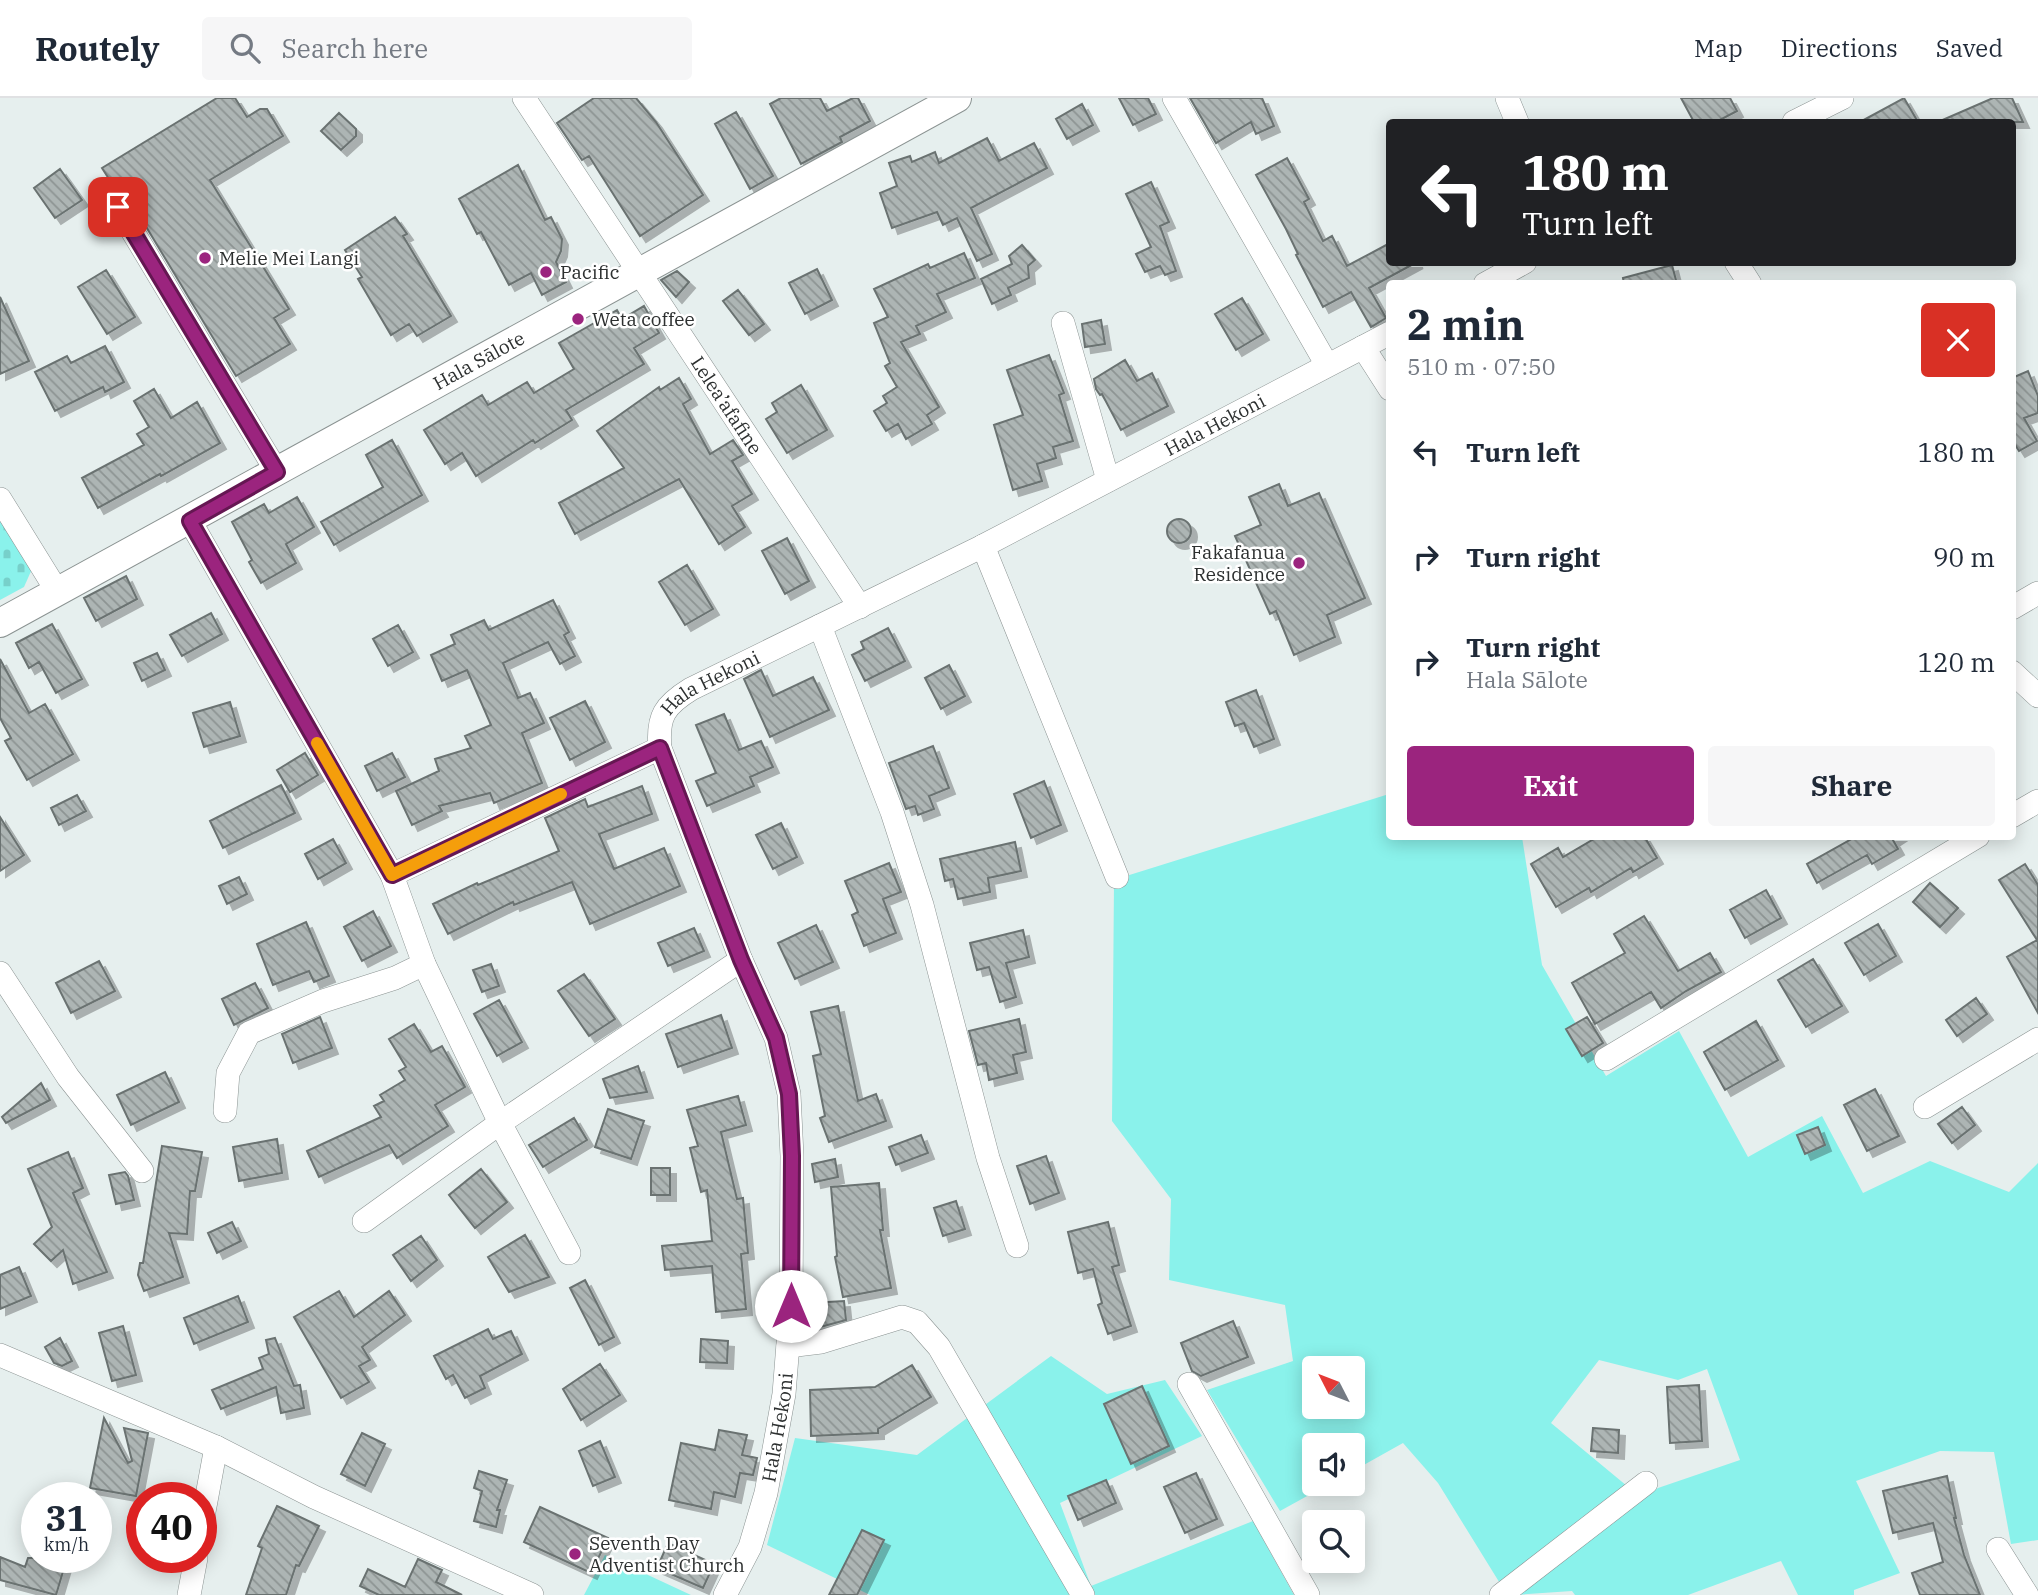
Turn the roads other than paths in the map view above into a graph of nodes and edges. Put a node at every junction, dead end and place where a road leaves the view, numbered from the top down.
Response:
1 (524, 98) edge
2 (957, 98) edge
3 (1174, 98) edge
4 (1507, 98) edge
5 (1842, 98) edge
6 (1516, 119) edge
7 (1800, 119) edge
8 (118, 207) dead end
9 (1518, 266) edge
10 (640, 273) junction
11 (1492, 280) edge
12 (1063, 323) dead end
13 (1386, 335) edge
14 (1363, 347) junction
15 (1327, 365) junction
16 (1386, 383) edge
17 (277, 472) junction
18 (1108, 480) junction
19 (0, 499) edge
20 (190, 521) junction
21 (983, 545) junction
22 (57, 591) junction
23 (2038, 593) edge
24 (2016, 606) edge
25 (860, 607) junction
26 (0, 623) edge
27 (820, 626) junction
28 (2016, 676) edge
29 (2038, 696) edge
30 (660, 748) junction
31 (2038, 800) edge
32 (2016, 814) edge
33 (1971, 840) edge
34 (392, 875) junction
35 (1116, 877) dead end
36 (741, 960) junction
37 (424, 964) junction
38 (0, 973) edge
39 (2038, 1039) edge
40 (1606, 1059) dead end
41 (1925, 1107) dead end
42 (225, 1111) dead end
43 (500, 1123) junction
44 (142, 1171) dead end
45 (364, 1221) dead end
46 (1017, 1245) dead end
47 (569, 1253) dead end
48 (788, 1346) junction
49 (0, 1355) edge
50 (1189, 1384) dead end
51 (216, 1447) junction
52 (210, 1482) edge
53 (1646, 1483) dead end
54 (1998, 1549) dead end
55 (193, 1573) edge
56 (189, 1595) edge
57 (532, 1595) edge
58 (725, 1595) edge
59 (1083, 1595) edge
60 (1308, 1595) edge
61 (1501, 1595) edge
62 (2027, 1595) edge

1 - 10 street, Lelea’afafine
2 - 10 main road, Hala Sālote
3 - 15 street
4 - 6 street
5 - 7 street
8 - 17 street
9 - 11 street
10 - 17 main road, Hala Sālote
10 - 25 street, Lelea’afafine
12 - 18 street
13 - 14 street, Hala Hekoni
14 - 15 street, Hala Hekoni
14 - 16 street
15 - 18 street, Hala Hekoni
17 - 20 main road, Hala Sālote
18 - 21 street, Hala Hekoni
19 - 22 street
20 - 22 main road, Hala Sālote
20 - 34 street
21 - 25 street, Hala Hekoni
21 - 35 street
22 - 26 main road, Hala Sālote
23 - 24 street
25 - 27 street, Hala Hekoni
27 - 30 street, Hala Hekoni
27 - 46 street
28 - 29 street
30 - 34 street
30 - 36 street, Hala Hekoni
31 - 32 street
33 - 40 street
34 - 37 street
36 - 43 street
36 - 48 street, Hala Hekoni
37 - 42 street
37 - 43 street
38 - 44 street
39 - 41 street
43 - 45 street
43 - 47 street
48 - 58 street, Hala Hekoni
48 - 59 street
49 - 51 street
50 - 60 street
51 - 52 street
51 - 57 street
53 - 61 street
54 - 62 street
55 - 56 street

